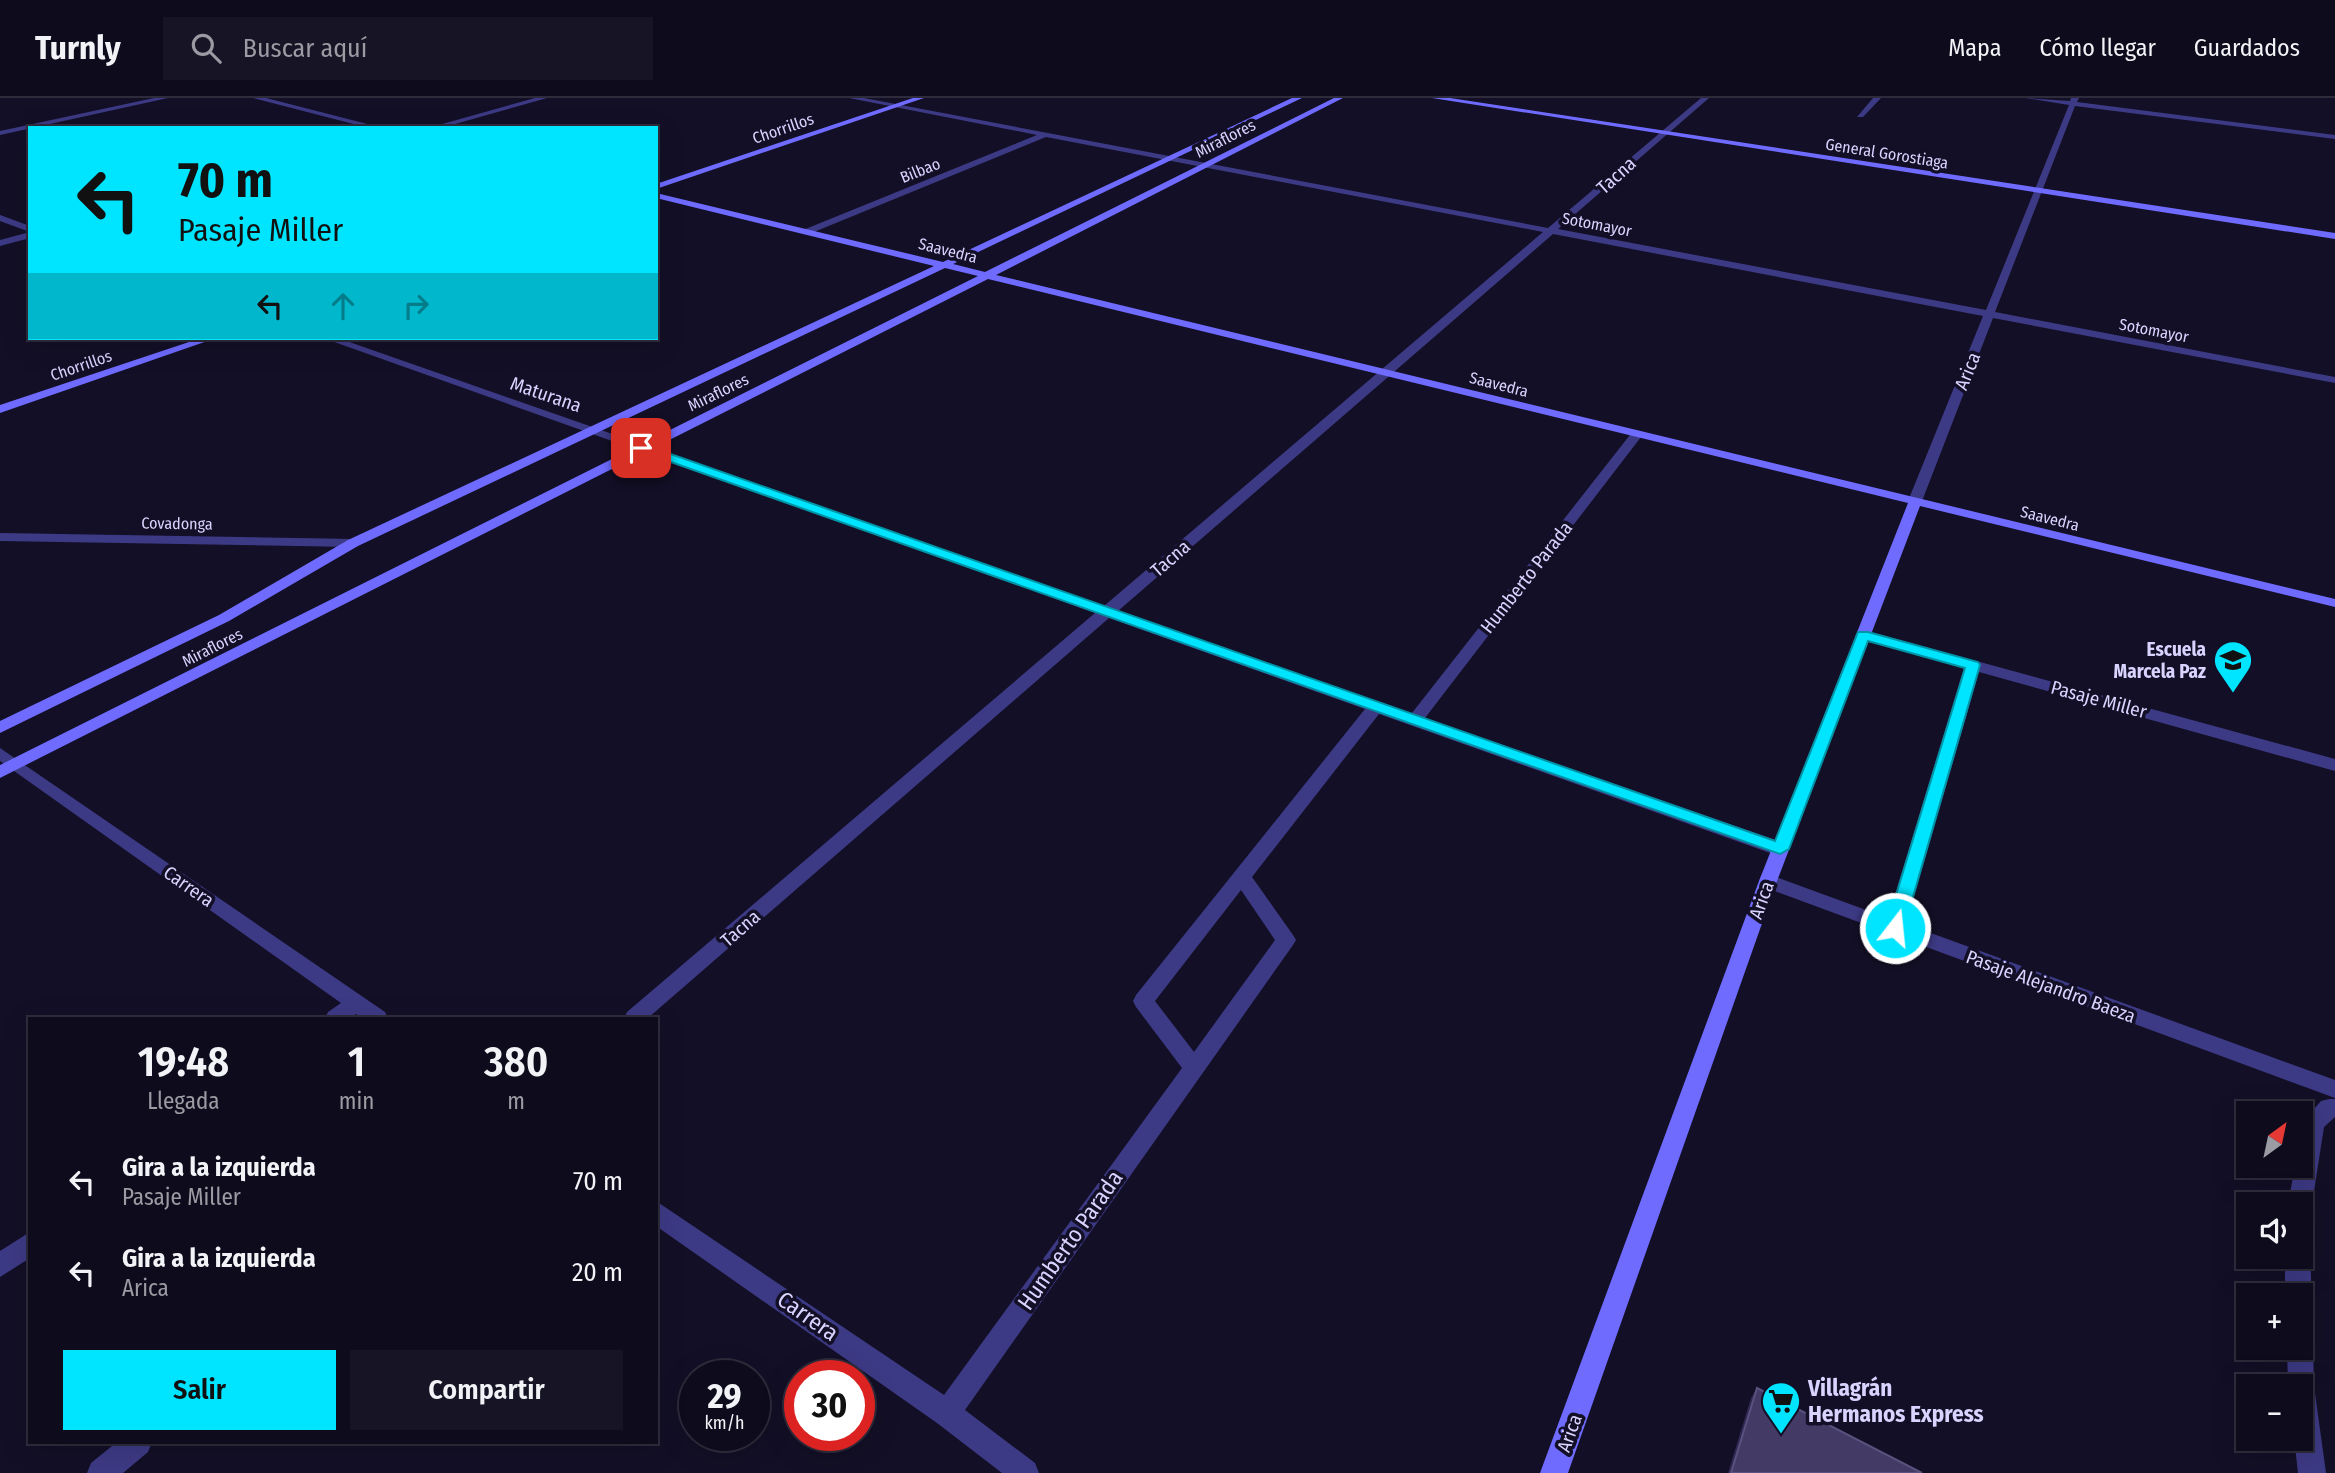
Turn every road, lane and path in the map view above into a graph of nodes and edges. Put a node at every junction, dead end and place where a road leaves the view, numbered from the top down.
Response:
1 (164, 98) edge
2 (257, 98) edge
3 (543, 98) edge
4 (853, 98) edge
5 (920, 98) edge
6 (1298, 98) edge
7 (1339, 98) edge
8 (1436, 98) edge
9 (1705, 98) edge
10 (1877, 98) edge
11 (2029, 98) edge
12 (2074, 101) edge
13 (896, 106) junction
14 (1860, 116) dead end
15 (36, 126) edge
16 (371, 126) edge
17 (439, 126) edge
18 (28, 128) edge
19 (1663, 133) junction
20 (0, 134) edge
21 (1045, 135) junction
22 (2335, 137) edge
23 (1172, 159) junction
24 (1207, 166) junction
25 (658, 186) edge
26 (2038, 191) junction
27 (658, 195) edge
28 (0, 218) edge
29 (28, 228) edge
30 (1553, 231) junction
31 (806, 232) junction
32 (28, 236) edge
33 (2335, 236) edge
34 (0, 243) edge
35 (945, 266) junction
36 (986, 276) junction
37 (1989, 314) junction
38 (205, 340) edge
39 (334, 340) edge
40 (1386, 373) junction
41 (2335, 380) edge
42 (0, 409) edge
43 (592, 431) junction
44 (1637, 434) junction
45 (641, 448) junction
46 (1915, 501) junction
47 (0, 537) edge
48 (353, 543) junction
49 (2335, 603) edge
50 (1108, 612) junction
51 (1863, 635) junction
52 (1973, 665) junction
53 (1376, 706) junction
54 (1415, 720) junction
55 (0, 728) edge
56 (5, 763) edge
57 (2335, 765) edge
58 (1780, 849) junction
59 (1242, 877) junction
60 (1768, 881) junction
61 (1895, 928) junction
62 (356, 1003) junction
63 (336, 1017) edge
64 (377, 1017) edge
65 (635, 1017) edge
66 (1193, 1067) junction
67 (2335, 1089) edge
68 (2335, 1108) edge
69 (2302, 1192) edge
70 (658, 1213) edge
71 (28, 1244) edge
72 (0, 1265) edge
73 (947, 1413) junction
74 (136, 1444) edge
75 (2309, 1451) edge
76 (101, 1473) edge
77 (1025, 1473) edge
78 (1554, 1473) edge
79 (2312, 1473) edge

1 - 15 street
2 - 16 street
3 - 17 street
4 - 13 street, Sotomayor
5 - 13 street, Chorrillos
6 - 23 street, Miraflores
7 - 24 street, Miraflores
8 - 19 street, General Gorostiaga
9 - 19 street, Tacna
10 - 14 street
11 - 12 street
12 - 22 street
12 - 26 street, Arica
13 - 21 street, Sotomayor
13 - 25 street, Chorrillos
18 - 20 street
19 - 26 street, General Gorostiaga
19 - 30 street, Tacna
21 - 23 street, Sotomayor
21 - 31 street, Bilbao
23 - 24 street, Sotomayor
23 - 35 street, Miraflores
24 - 30 street, Sotomayor
24 - 36 street, Miraflores
26 - 33 street, General Gorostiaga
26 - 37 street, Arica
27 - 31 street, Saavedra
28 - 29 street
30 - 37 street, Sotomayor
30 - 40 street, Tacna
31 - 35 street, Saavedra
32 - 34 street
35 - 36 street, Saavedra
35 - 43 street, Miraflores
36 - 40 street, Saavedra
36 - 45 street, Miraflores
37 - 41 street, Sotomayor
37 - 46 street, Arica
38 - 42 street, Chorrillos
39 - 43 street, Maturana
40 - 44 street, Saavedra
40 - 50 street, Tacna
43 - 45 street, Maturana
43 - 48 street, Miraflores
44 - 46 street, Saavedra
44 - 54 street, Humberto Parada
45 - 50 street, Maturana
45 - 56 street, Miraflores
46 - 49 street, Saavedra
46 - 51 street, Arica
47 - 48 street, Covadonga
48 - 55 street, Miraflores
50 - 53 street, Maturana
50 - 65 street, Tacna
51 - 52 street, Pasaje Miller
51 - 58 street, Arica
52 - 57 street, Pasaje Miller
52 - 61 street
53 - 54 street, Maturana
53 - 59 street
54 - 58 street, Maturana
56 - 62 street, Carrera
58 - 60 street, Arica
59 - 66 street, Humberto Parada
59 - 66 street
60 - 61 street, Pasaje Alejandro Baeza
60 - 78 street, Arica
61 - 67 street, Pasaje Alejandro Baeza
62 - 63 street
62 - 64 street, Carrera
66 - 73 street, Humberto Parada
68 - 69 street
70 - 73 street, Carrera
71 - 72 street
73 - 77 street, Carrera
74 - 76 street
75 - 79 street

